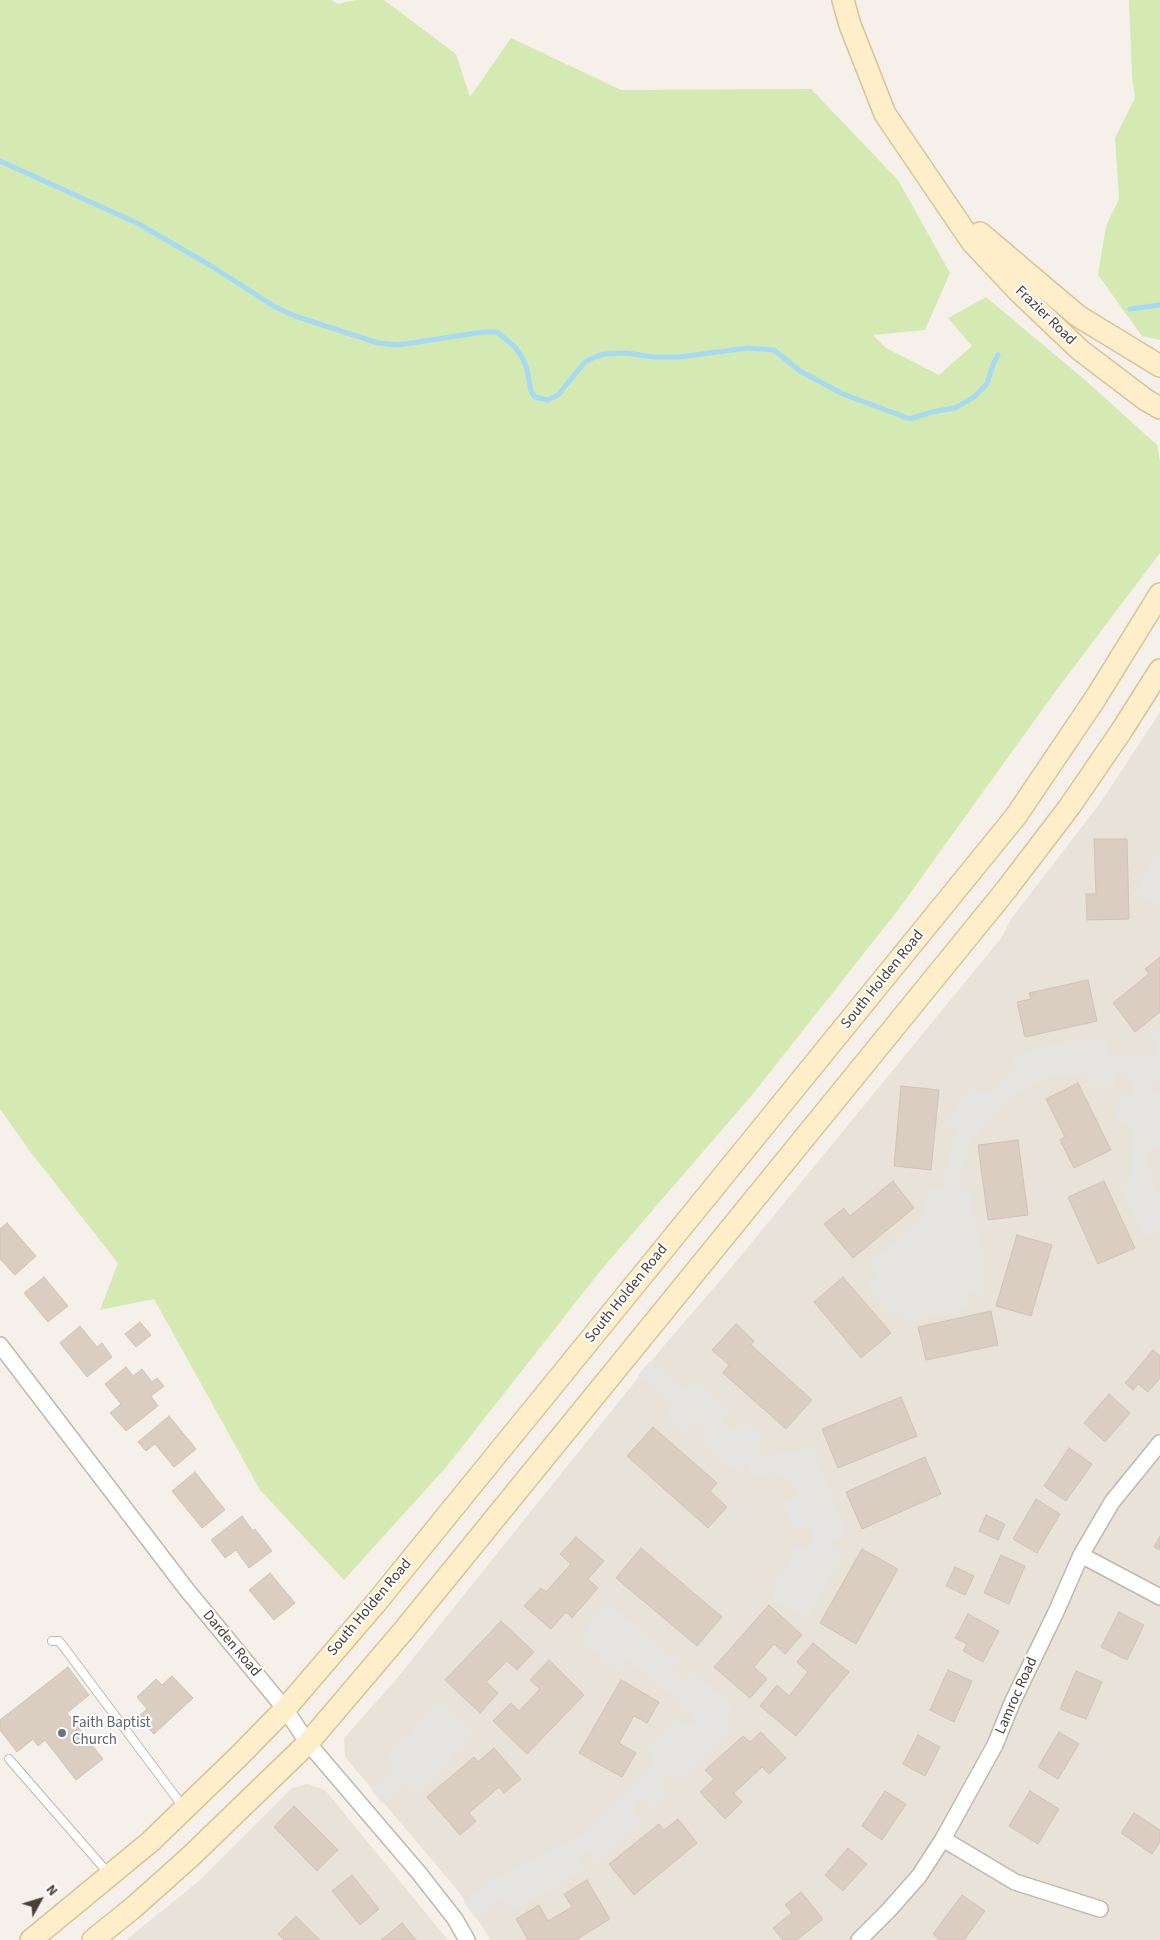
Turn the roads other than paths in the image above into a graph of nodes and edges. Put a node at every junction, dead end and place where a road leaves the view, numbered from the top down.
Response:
1 (843, 0) edge
2 (947, 205) junction
3 (1160, 366) edge
4 (1160, 408) edge
5 (1160, 594) edge
6 (1160, 670) edge
7 (1, 1348) edge
8 (1160, 1443) edge
9 (1081, 1555) junction
10 (1160, 1597) edge
11 (52, 1640) dead end
12 (285, 1709) junction
13 (308, 1743) junction
14 (9, 1759) dead end
15 (185, 1809) junction
16 (942, 1839) junction
17 (111, 1875) junction
18 (1100, 1909) dead end
19 (30, 1940) edge
20 (93, 1940) edge
21 (467, 1940) edge
22 (859, 1940) edge

1 - 2 main road, Frazier Road
2 - 3 main road, Frazier Road
2 - 4 main road, Frazier Road
5 - 12 main road, South Holden Road
6 - 13 main road
7 - 12 street, Darden Road
8 - 9 street, Lamroc Road
9 - 10 street
9 - 16 street, Lamroc Road
11 - 15 lane
12 - 13 street, Darden Road
12 - 15 main road, South Holden Road
13 - 20 main road
13 - 21 street, Darden Road
14 - 17 lane
15 - 17 main road, South Holden Road
16 - 18 street
16 - 22 street, Lamroc Road
17 - 19 main road, South Holden Road

